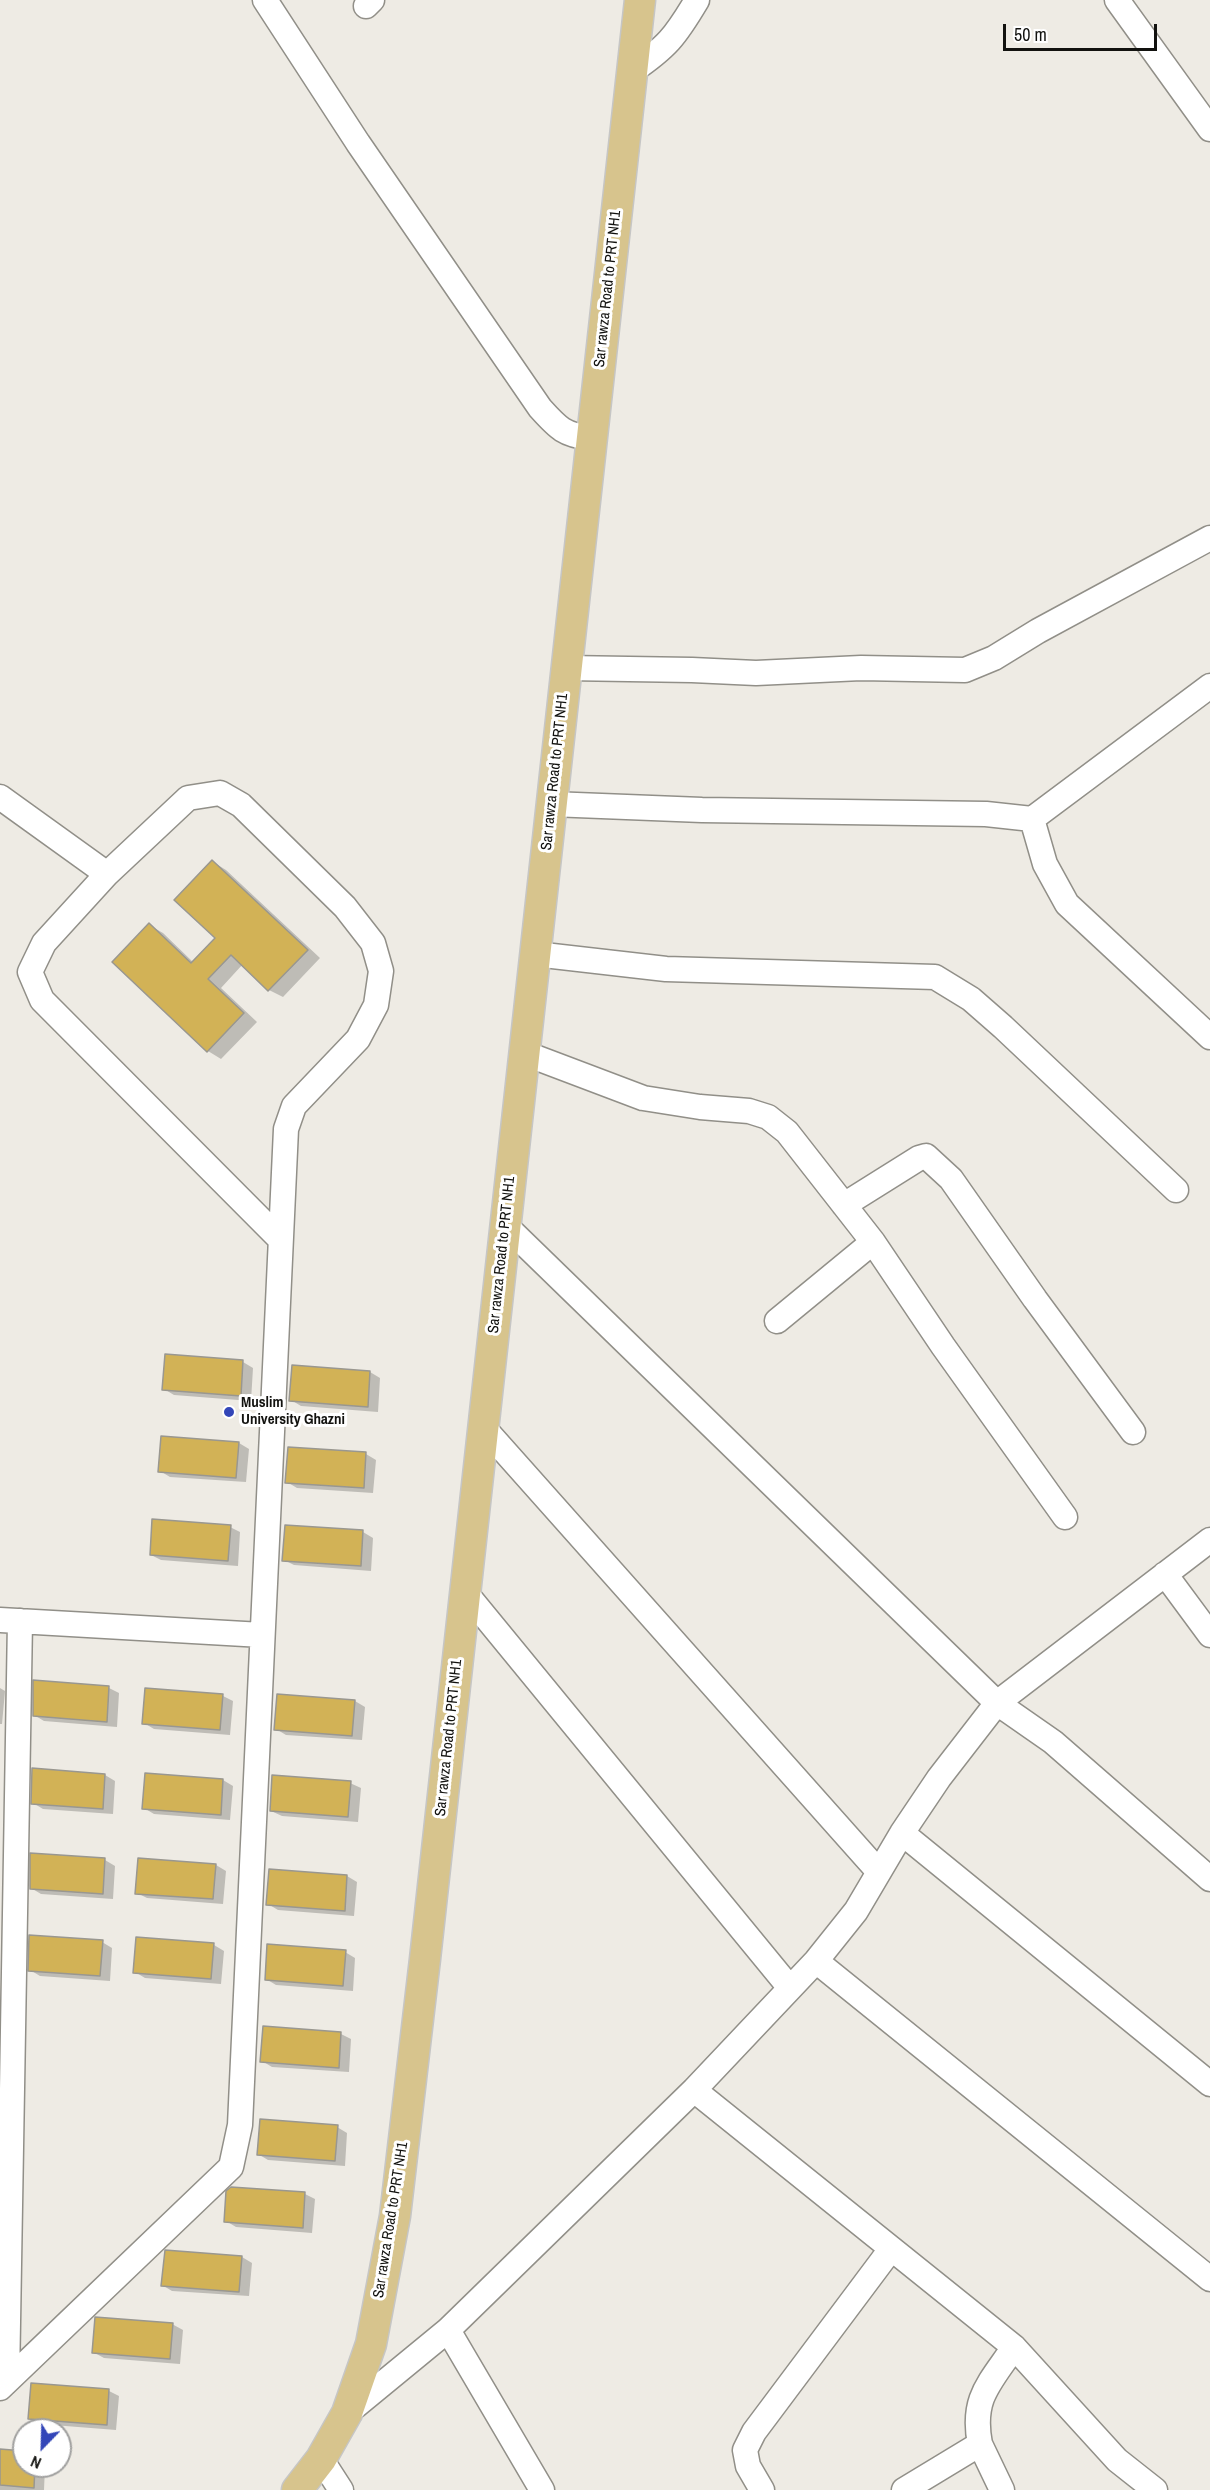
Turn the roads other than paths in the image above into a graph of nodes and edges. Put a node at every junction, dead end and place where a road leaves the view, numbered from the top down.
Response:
1 (265, 0) edge
2 (640, 0) edge
3 (697, 0) edge
4 (1117, 0) edge
5 (632, 71) junction
6 (1210, 129) edge
7 (591, 438) junction
8 (1210, 538) edge
9 (566, 668) junction
10 (1210, 686) edge
11 (0, 796) edge
12 (551, 804) junction
13 (1032, 819) junction
14 (107, 874) junction
15 (535, 954) junction
16 (1210, 1037) edge
17 (524, 1053) junction
18 (1176, 1190) dead end
19 (844, 1204) junction
20 (505, 1225) junction
21 (280, 1239) junction
22 (873, 1242) junction
23 (777, 1321) dead end
24 (483, 1426) junction
25 (1133, 1432) dead end
26 (1065, 1517) dead end
27 (1210, 1540) edge
28 (1165, 1574) junction
29 (465, 1592) junction
30 (10, 1620) edge
31 (262, 1635) junction
32 (1210, 1635) edge
33 (997, 1703) junction
34 (902, 1833) junction
35 (879, 1872) junction
36 (1210, 1879) edge
37 (816, 1961) junction
38 (790, 1988) junction
39 (7, 1999) edge
40 (1210, 2084) edge
41 (694, 2090) junction
42 (891, 2249) junction
43 (1210, 2279) edge
44 (448, 2330) junction
45 (1014, 2347) junction
46 (2, 2383) edge
47 (346, 2413) junction
48 (980, 2444) junction
49 (321, 2459) junction
50 (297, 2490) edge
51 (341, 2490) edge
52 (542, 2490) edge
53 (762, 2490) edge
54 (903, 2490) edge
55 (1002, 2490) edge
56 (1155, 2490) edge

1 - 7 street
2 - 5 main road, Sar rawza Road to PRT NH1
3 - 5 street
4 - 6 street
5 - 7 main road, Sar rawza Road to PRT NH1
7 - 9 main road, Sar rawza Road to PRT NH1
8 - 9 street
9 - 12 main road, Sar rawza Road to PRT NH1
10 - 13 street
11 - 14 street
12 - 13 street
12 - 15 main road, Sar rawza Road to PRT NH1
13 - 16 street
14 - 21 street
14 - 21 street
15 - 17 main road, Sar rawza Road to PRT NH1
15 - 18 street
17 - 19 street
17 - 20 main road, Sar rawza Road to PRT NH1
19 - 22 street
19 - 25 street
20 - 24 main road, Sar rawza Road to PRT NH1
20 - 33 street
21 - 31 street
22 - 23 street
22 - 26 street
24 - 29 main road, Sar rawza Road to PRT NH1
24 - 35 street
27 - 28 street
28 - 32 street
28 - 33 street
29 - 38 street
29 - 47 main road, Sar rawza Road to PRT NH1
30 - 31 street
30 - 39 street
31 - 46 street
33 - 34 street
33 - 36 street
34 - 35 street
34 - 40 street
35 - 37 street
37 - 38 street
37 - 43 street
38 - 41 street
39 - 46 street
41 - 42 street
41 - 44 street
42 - 45 street
42 - 53 street
44 - 47 street
44 - 52 street
45 - 48 street
45 - 56 street
47 - 49 main road, Sar rawza Road to PRT NH1
48 - 54 street
48 - 55 street
49 - 50 main road, Sar rawza Road to PRT NH1
49 - 51 street

